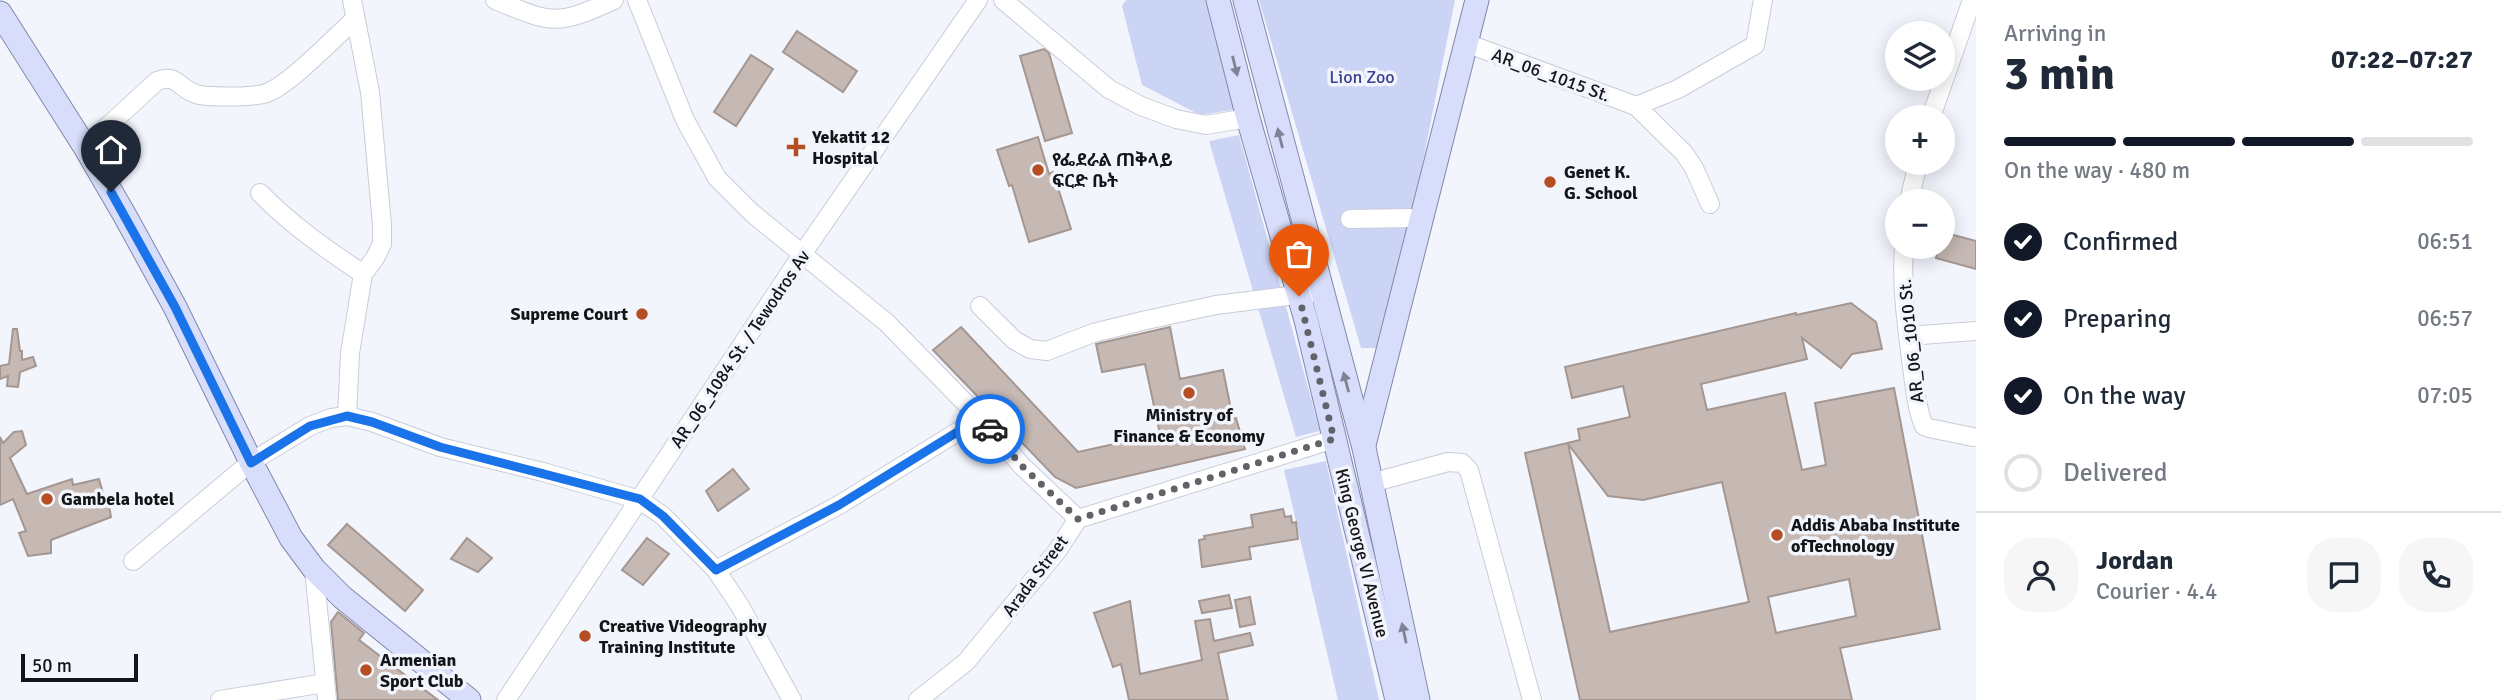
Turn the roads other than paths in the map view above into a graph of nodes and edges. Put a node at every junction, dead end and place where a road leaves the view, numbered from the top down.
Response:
1 (352, 0) edge
2 (495, 0) edge
3 (614, 0) edge
4 (637, 0) edge
5 (978, 0) edge
6 (1003, 0) edge
7 (1218, 0) edge
8 (1245, 0) edge
9 (1477, 0) edge
10 (1763, 0) edge
11 (1972, 0) edge
12 (0, 12) edge
13 (355, 19) junction
14 (1466, 44) junction
15 (1935, 105) edge
16 (1636, 106) junction
17 (1248, 118) junction
18 (85, 147) junction
19 (1289, 170) junction
20 (1266, 180) junction
21 (260, 193) dead end
22 (1710, 204) dead end
23 (1412, 218) dead end
24 (1350, 219) dead end
25 (803, 253) junction
26 (1903, 259) edge
27 (363, 274) junction
28 (1322, 290) junction
29 (1299, 296) junction
30 (980, 306) dead end
31 (1976, 331) edge
32 (1908, 336) junction
33 (347, 416) junction
34 (980, 418) junction
35 (1973, 437) dead end
36 (1334, 439) junction
37 (1364, 448) junction
38 (251, 463) junction
39 (1342, 472) junction
40 (1371, 482) junction
41 (640, 499) junction
42 (1078, 519) junction
43 (133, 561) dead end
44 (314, 569) junction
45 (716, 570) junction
46 (326, 691) edge
47 (220, 700) edge
48 (469, 700) edge
49 (506, 700) edge
50 (792, 700) edge
51 (918, 700) edge
52 (1397, 700) edge
53 (1418, 700) edge
54 (1532, 700) edge

1 - 13 street
2 - 3 street
4 - 25 street
5 - 25 street, AR_06_1084 St. / Tewodros Av
6 - 17 street
7 -> 17 main road, King George VI Avenue
19 -> 8 main road, King George VI Avenue
9 - 14 main road
10 - 16 street
11 - 15 street
12 - 18 main road
13 - 18 street
13 - 27 street
14 - 16 street, AR_06_1015 St.
14 - 37 main road
16 - 22 street, AR_06_1015 St.
17 - 20 main road, King George VI Avenue
18 - 38 main road
19 - 20 main road
19 - 28 main road, King George VI Avenue
20 - 29 main road, King George VI Avenue
21 - 27 street
23 - 24 street
25 - 34 street
25 - 41 street, AR_06_1084 St. / Tewodros Av
26 - 32 street, AR_06_1010 St.
27 - 33 street
28 - 29 street
37 -> 28 main road, King George VI Avenue
29 - 30 street
29 - 36 main road, King George VI Avenue
31 - 32 street
32 - 35 street, AR_06_1010 St.
33 - 38 street
33 - 41 street
34 - 42 street
34 - 45 street
36 - 39 main road, King George VI Avenue
36 - 42 street, Arada Street
37 - 39 main road
37 - 40 main road, King George VI Avenue
38 - 43 street
38 - 44 main road
39 - 52 main road, King George VI Avenue
53 -> 40 main road, King George VI Avenue
40 - 54 street
41 - 45 street
41 - 49 street, AR_06_1084 St. / Tewodros Av
42 - 51 street, Arada Street
44 - 46 street
44 - 48 main road
45 - 50 street
46 - 47 street

